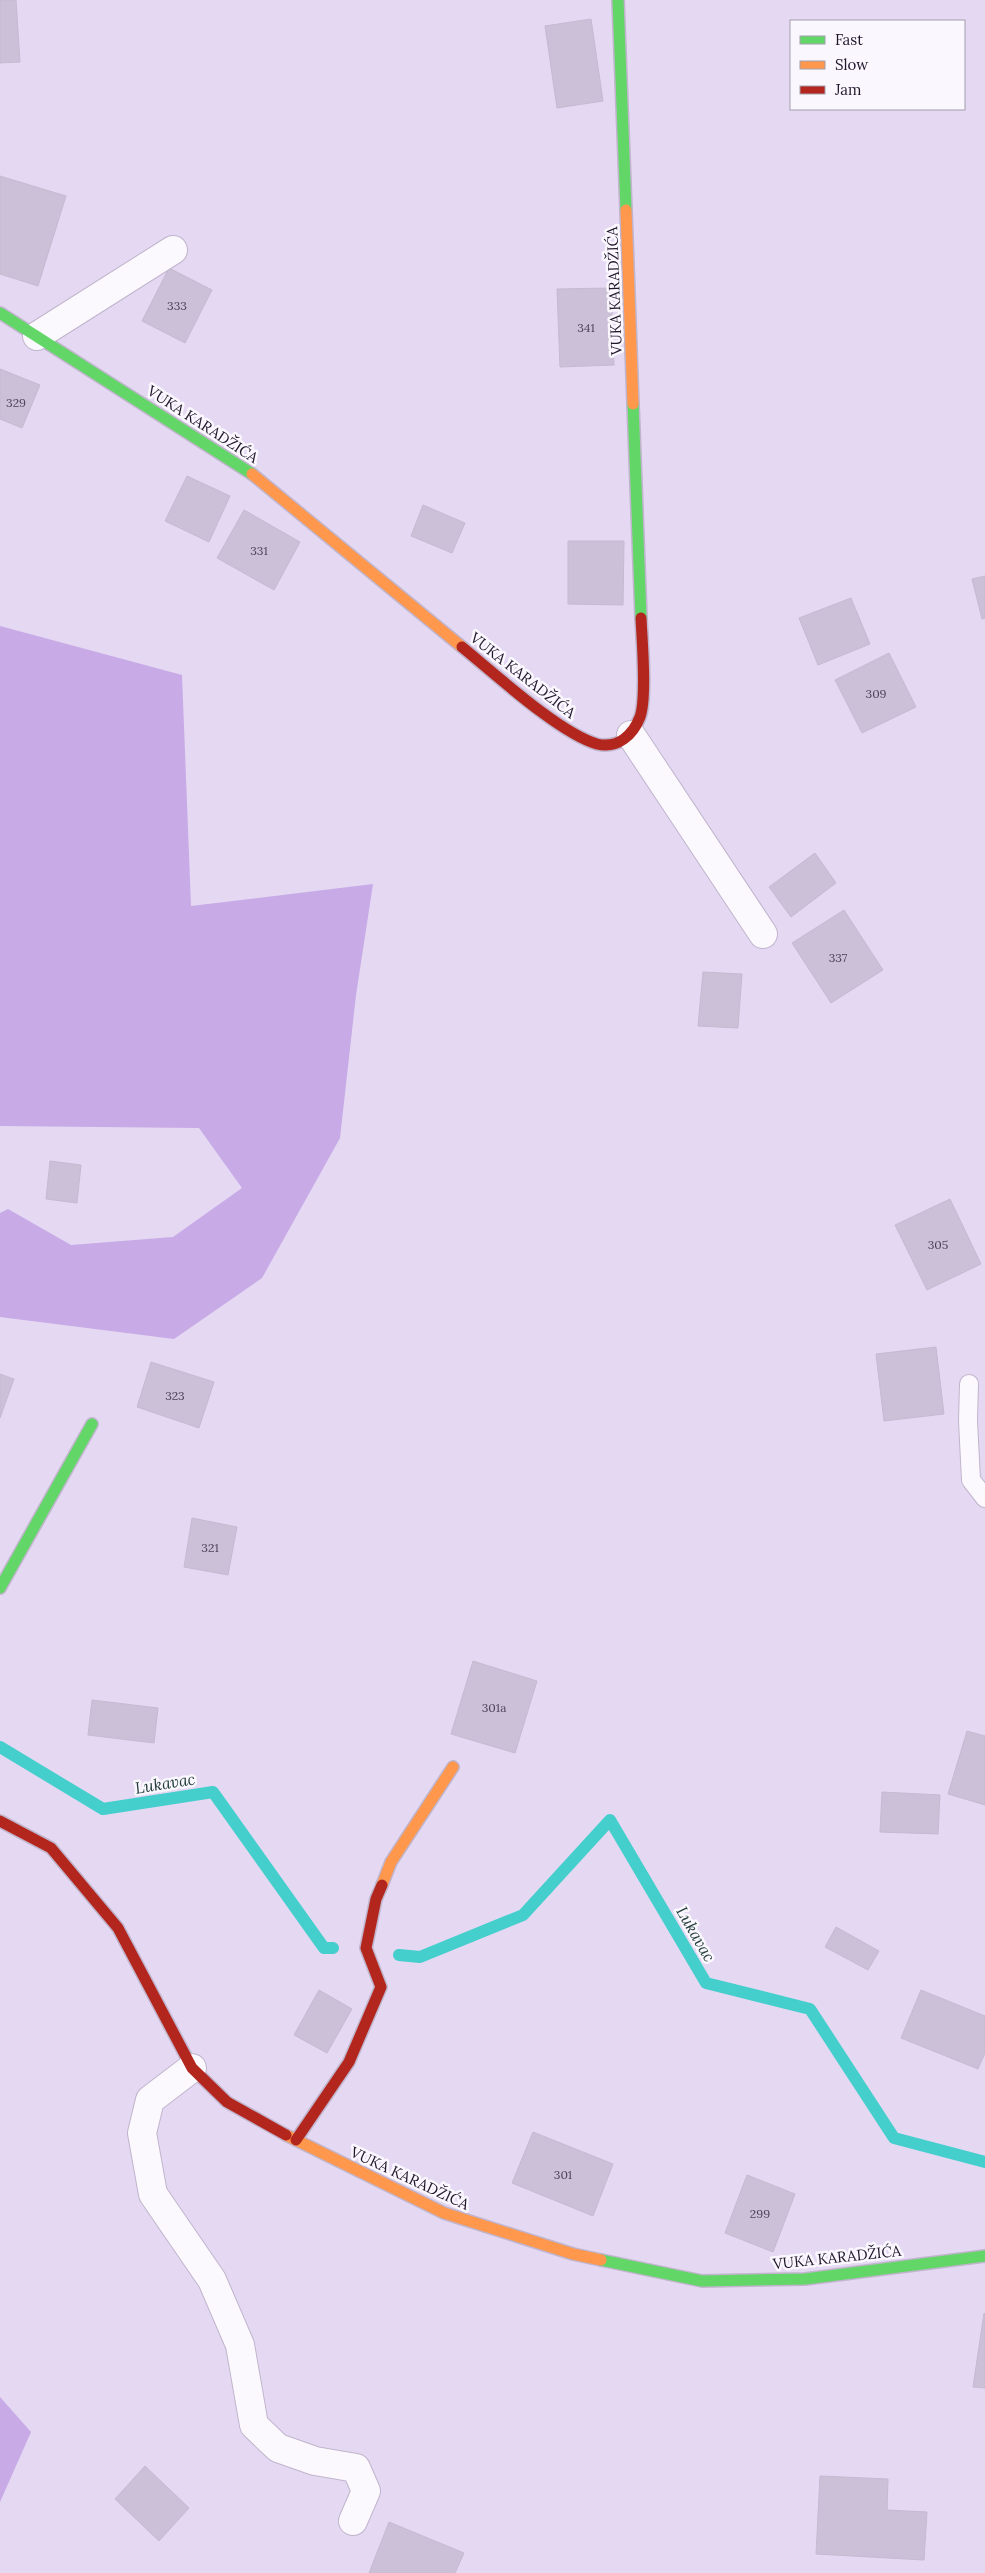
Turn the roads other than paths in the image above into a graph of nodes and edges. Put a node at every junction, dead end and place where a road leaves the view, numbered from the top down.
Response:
1 (618, 0) edge
2 (173, 250) dead end
3 (0, 314) edge
4 (37, 336) junction
5 (631, 735) junction
6 (763, 934) dead end
7 (969, 1384) dead end
8 (92, 1424) dead end
9 (985, 1498) edge
10 (0, 1588) edge
11 (453, 1767) dead end
12 (0, 1821) edge
13 (192, 2068) junction
14 (296, 2140) junction
15 (985, 2256) edge
16 (353, 2521) dead end

1 - 5 street, VUKA KARADŽIĆA
2 - 4 street
3 - 4 street, VUKA KARADŽIĆA
4 - 5 street, VUKA KARADŽIĆA
5 - 6 street
7 - 9 lane
8 - 10 street
11 - 14 street
12 - 13 street, VUKA KARADŽIĆA
13 - 14 street, VUKA KARADŽIĆA
13 - 16 street
14 - 15 street, VUKA KARADŽIĆA

